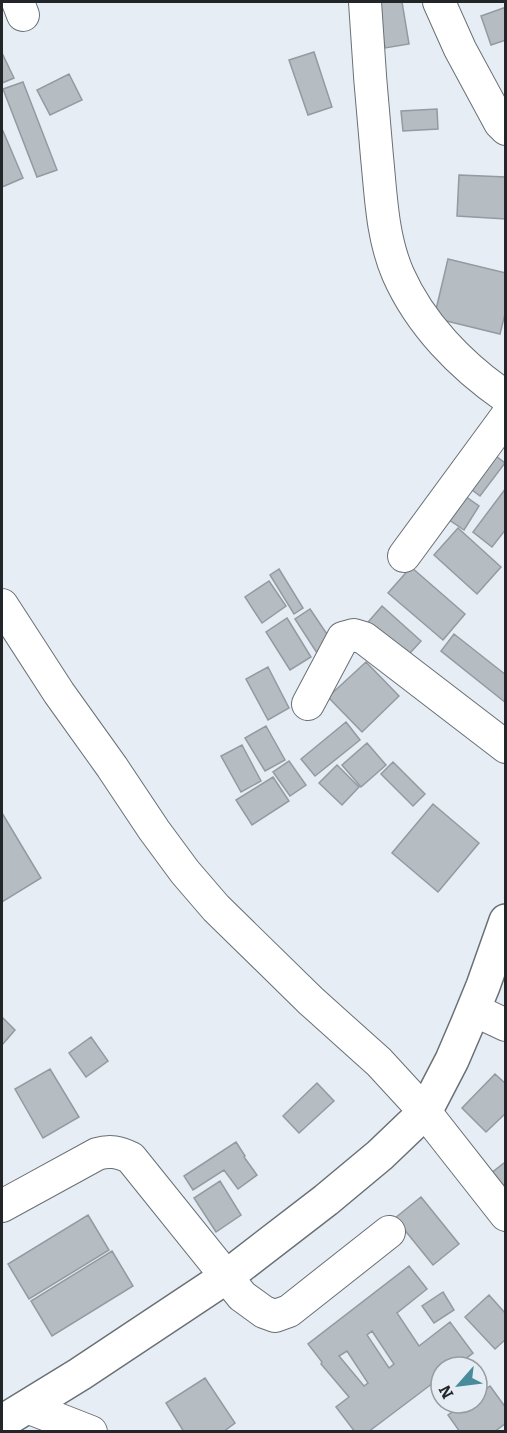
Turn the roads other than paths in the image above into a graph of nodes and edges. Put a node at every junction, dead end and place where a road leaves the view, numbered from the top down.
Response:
1 (365, 2) edge
2 (439, 2) edge
3 (506, 129) edge
4 (506, 397) edge
5 (506, 417) edge
6 (404, 556) dead end
7 (2, 605) edge
8 (308, 704) dead end
9 (506, 747) edge
10 (506, 921) edge
11 (474, 1010) junction
12 (506, 1025) edge
13 (424, 1112) junction
14 (2, 1206) edge
15 (506, 1215) edge
16 (389, 1232) dead end
17 (226, 1277) junction
18 (14, 1414) edge
19 (91, 1431) edge

1 - 4 street
2 - 3 street
5 - 6 street
7 - 13 street
8 - 9 street
10 - 11 highway
11 - 12 street
11 - 13 highway
13 - 15 street
13 - 17 highway
14 - 17 street
16 - 17 street
17 - 18 highway
18 - 19 street

